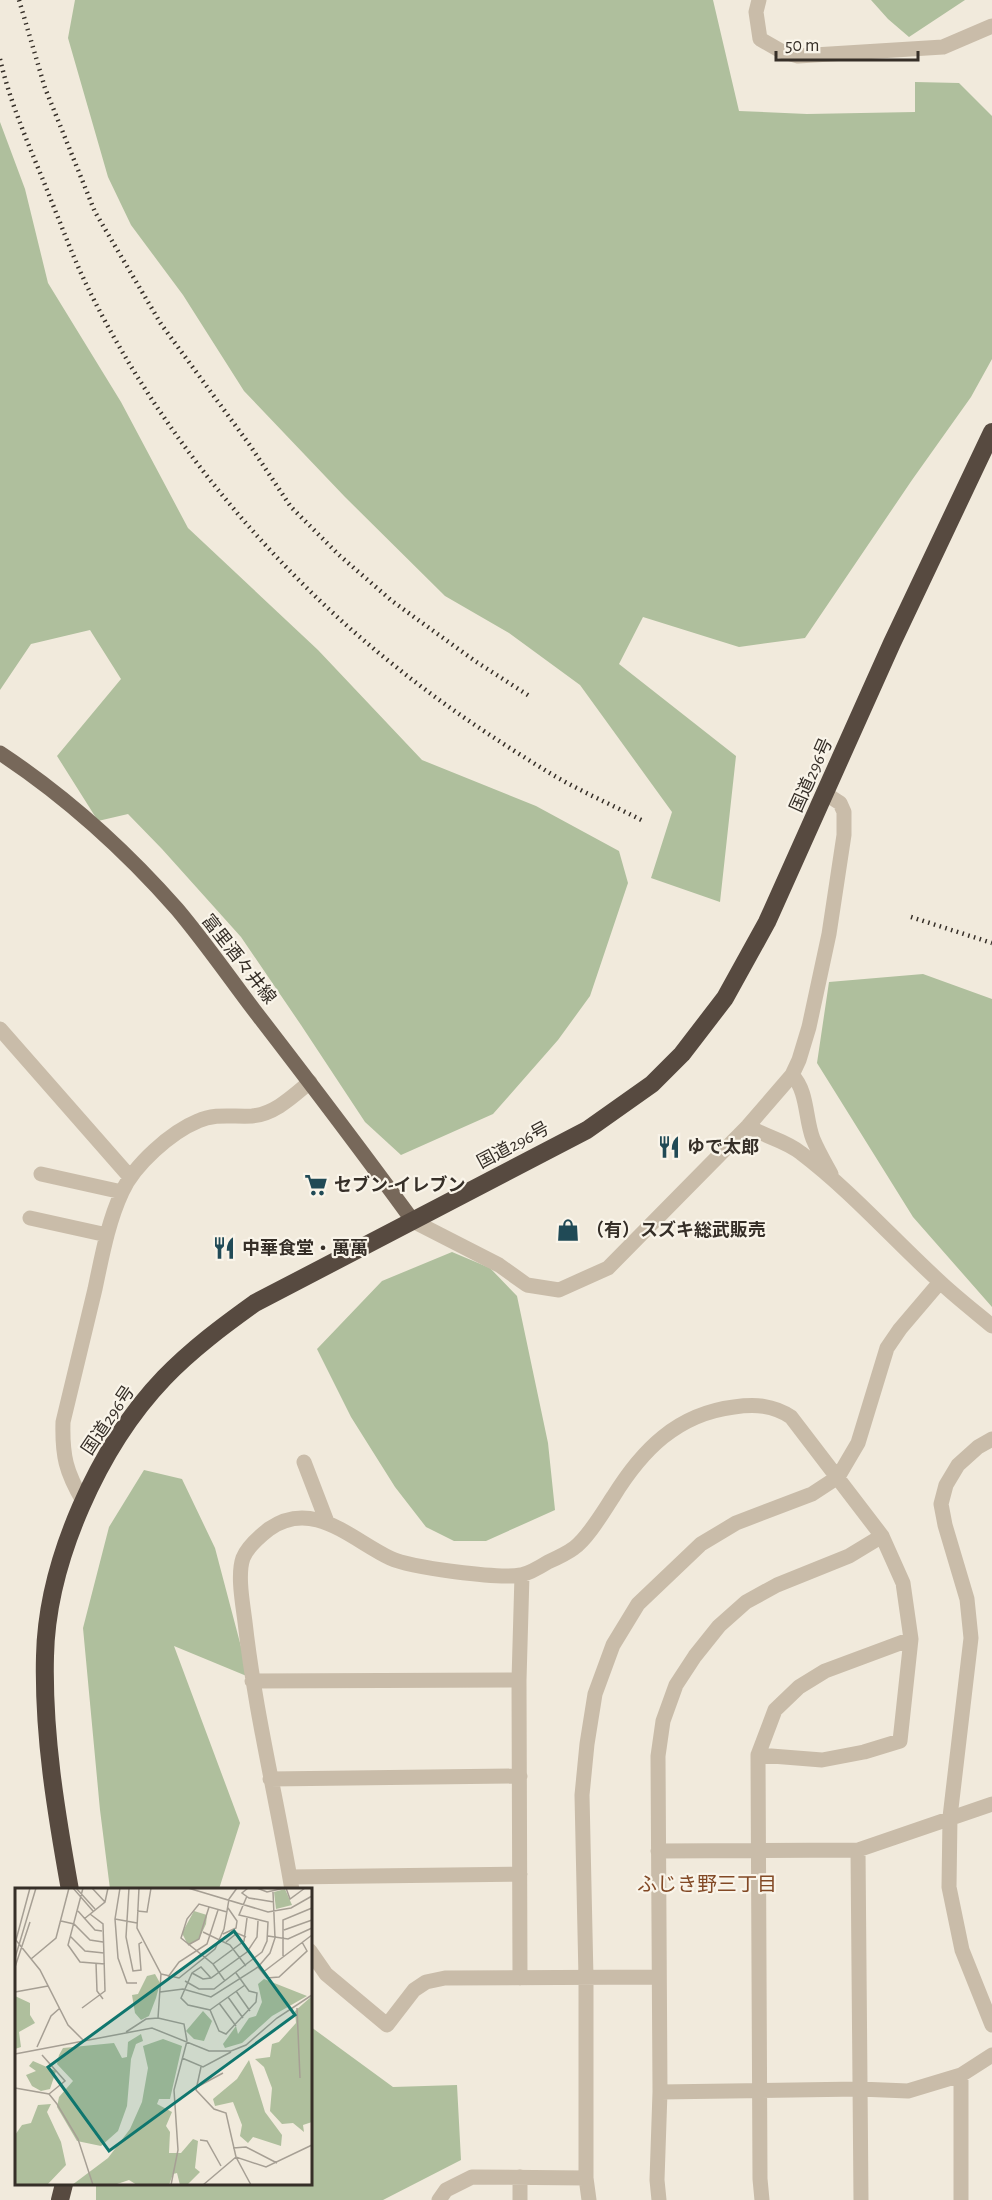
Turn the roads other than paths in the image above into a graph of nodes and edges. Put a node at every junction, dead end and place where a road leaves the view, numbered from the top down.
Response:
1 (759, 0) edge
2 (992, 26) edge
3 (992, 432) edge
4 (0, 753) edge
5 (826, 794) junction
6 (1, 1034) edge
7 (792, 1075) junction
8 (310, 1082) junction
9 (748, 1126) junction
10 (41, 1174) dead end
11 (130, 1177) junction
12 (833, 1179) junction
13 (122, 1192) junction
14 (30, 1218) dead end
15 (413, 1221) junction
16 (107, 1235) junction
17 (940, 1282) junction
18 (992, 1326) edge
19 (992, 1439) edge
20 (304, 1462) dead end
21 (838, 1477) junction
22 (83, 1501) junction
23 (327, 1522) junction
24 (882, 1536) junction
25 (522, 1575) junction
26 (911, 1639) junction
27 (519, 1680) junction
28 (252, 1681) junction
29 (758, 1755) junction
30 (520, 1776) junction
31 (270, 1779) junction
32 (992, 1804) edge
33 (950, 1817) junction
34 (757, 1850) junction
35 (858, 1850) junction
36 (658, 1851) junction
37 (520, 1874) junction
38 (291, 1883) edge
39 (70, 1888) edge
40 (312, 1955) edge
41 (658, 1977) junction
42 (520, 1978) junction
43 (586, 1978) junction
44 (992, 2025) edge
45 (992, 2055) edge
46 (961, 2075) junction
47 (859, 2089) junction
48 (760, 2090) junction
49 (660, 2091) junction
50 (520, 2177) junction
51 (586, 2178) junction
52 (64, 2185) edge
53 (60, 2200) edge
54 (439, 2200) edge
55 (520, 2200) edge
56 (590, 2200) edge
57 (659, 2200) edge
58 (762, 2200) edge
59 (861, 2200) edge
60 (961, 2200) edge

1 - 2 street
3 - 5 highway, 国道296号
4 - 8 main road, 富里酒々井線
5 - 7 street
5 - 15 highway, 国道296号
6 - 11 street
7 - 9 street
7 - 12 street
8 - 11 street
8 - 15 main road, 富里酒々井線
9 - 12 street
9 - 15 street
10 - 13 street
11 - 13 street
12 - 17 street
13 - 16 street
14 - 16 street
15 - 22 highway, 国道296号
16 - 22 street
17 - 18 street
17 - 21 street
19 - 33 street
20 - 23 street
21 - 24 street
21 - 25 street
21 - 43 street
22 - 39 highway, 国道296号
23 - 25 street
23 - 28 street
24 - 26 street
24 - 36 street
25 - 27 street
26 - 29 street
26 - 29 street
27 - 28 street
27 - 30 street
28 - 31 street
29 - 34 street
30 - 31 street
30 - 37 street
31 - 38 street
32 - 33 street
33 - 35 street
33 - 44 street
34 - 35 street
34 - 36 street
34 - 48 street
35 - 47 street
36 - 41 street
37 - 38 street
37 - 42 street
40 - 42 street
41 - 43 street
41 - 49 street
42 - 43 street
43 - 51 street
45 - 46 street
46 - 47 street
46 - 60 street
47 - 48 street
47 - 59 street
48 - 49 street
48 - 58 street
49 - 57 street
50 - 51 street
50 - 54 street
50 - 55 street
51 - 56 street
52 - 53 highway

